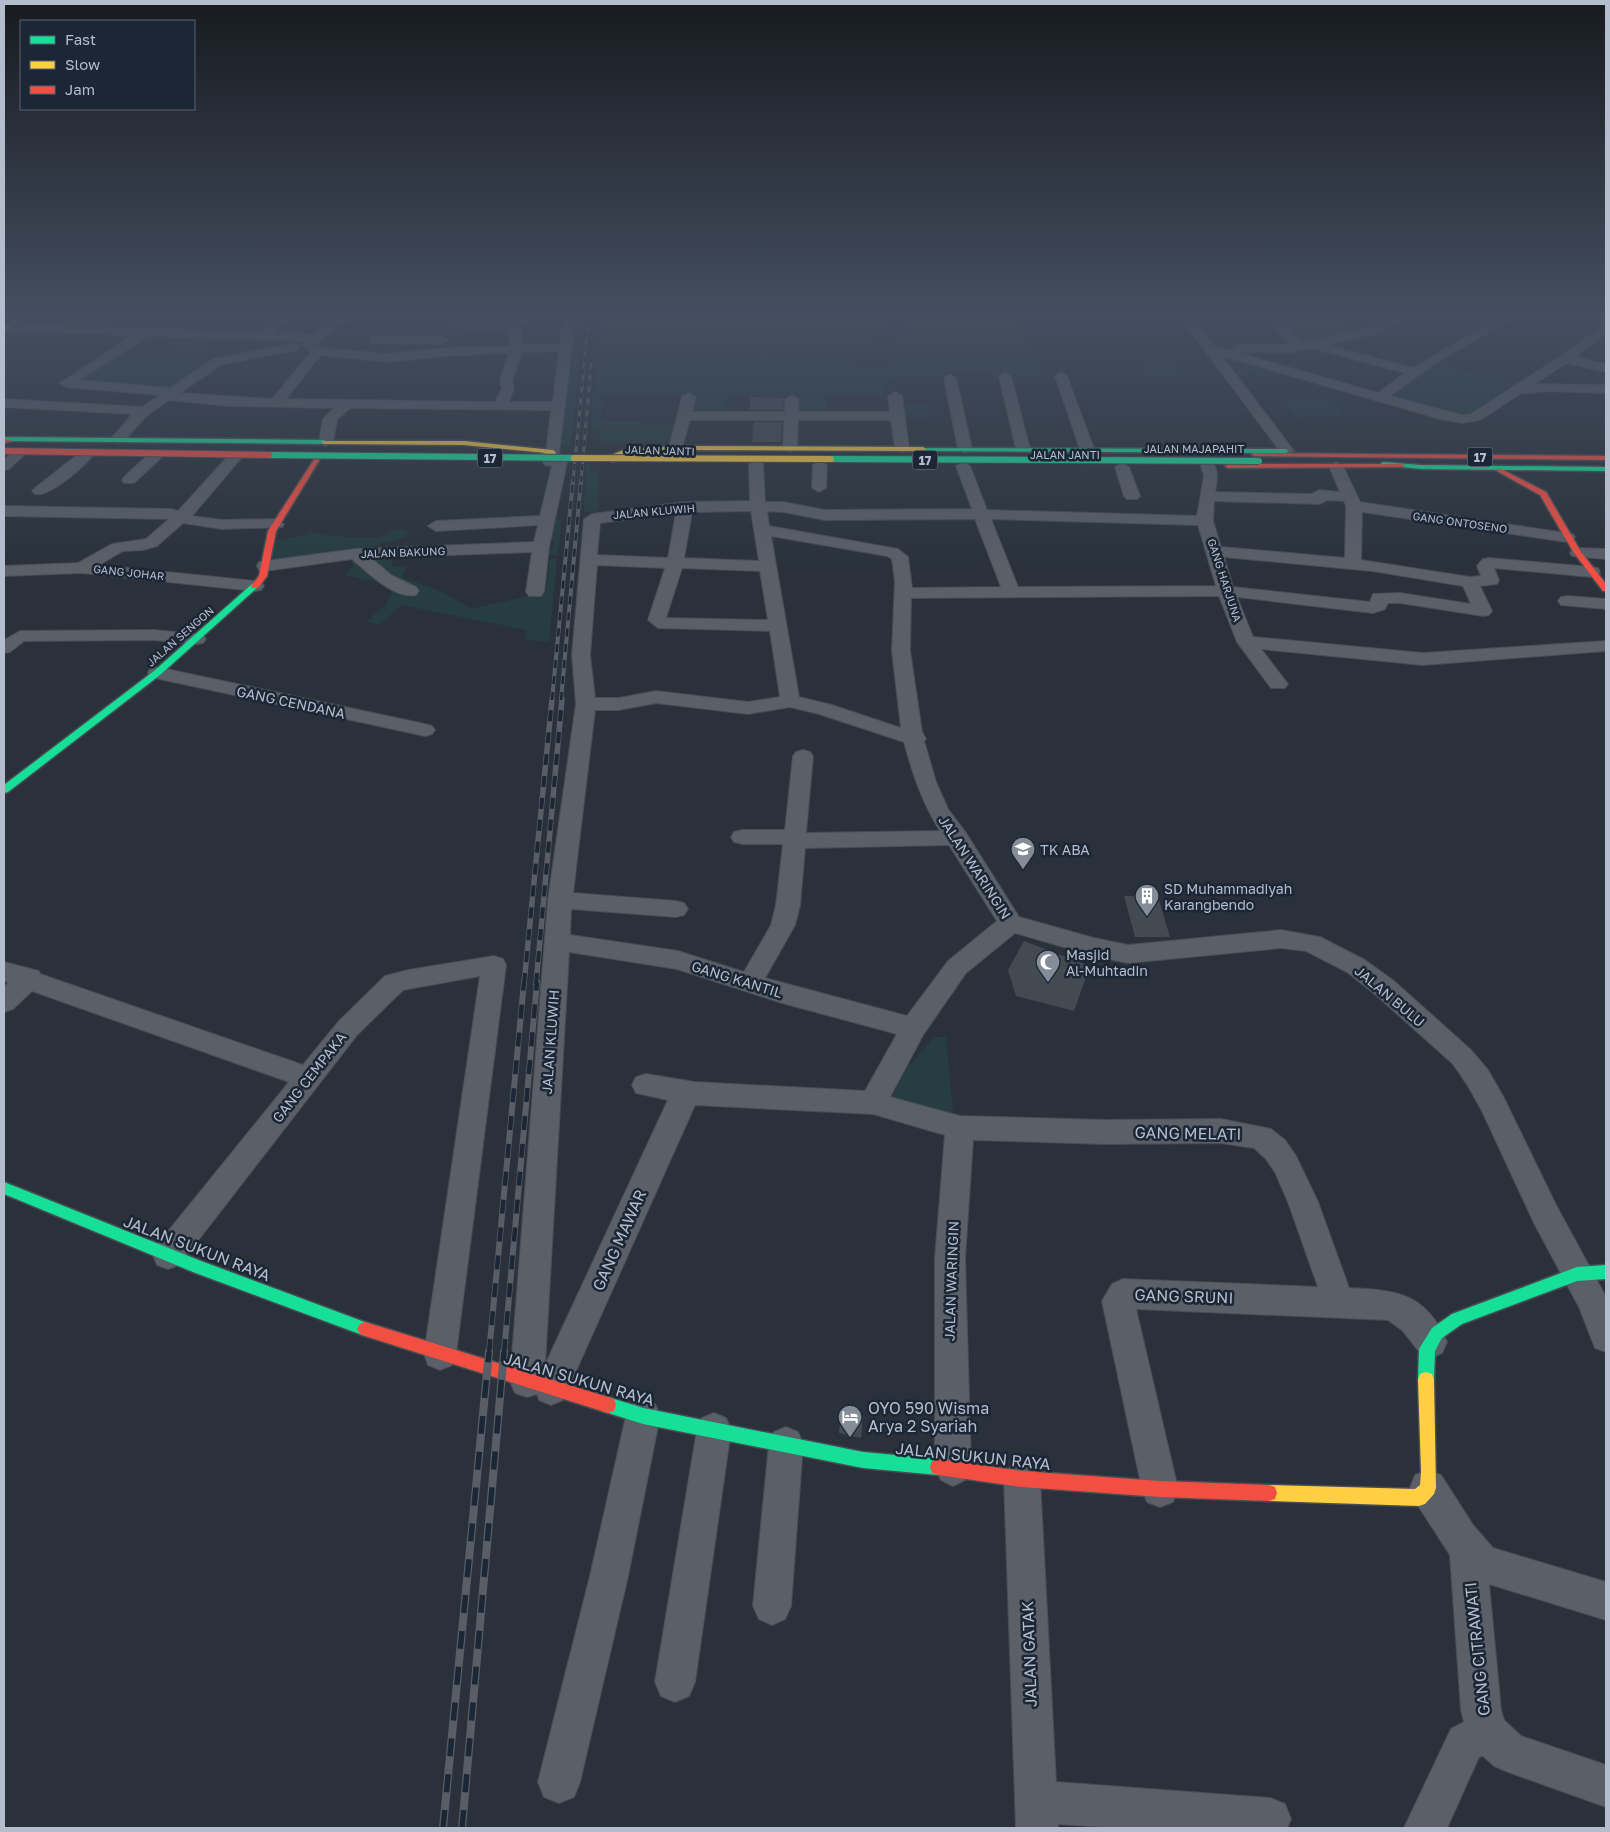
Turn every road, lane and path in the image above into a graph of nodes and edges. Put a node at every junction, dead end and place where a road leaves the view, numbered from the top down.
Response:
1 (163, 398) edge
2 (191, 398) edge
3 (236, 398) edge
4 (279, 398) edge
5 (503, 398) edge
6 (559, 398) edge
7 (688, 398) edge
8 (896, 398) edge
9 (954, 398) edge
10 (1011, 398) edge
11 (1069, 398) edge
12 (1250, 398) edge
13 (1385, 398) edge
14 (1504, 398) edge
15 (792, 399) dead end
16 (198, 400) joint
17 (232, 402) junction
18 (4, 403) edge
19 (276, 403) junction
20 (348, 403) junction
21 (500, 406) junction
22 (558, 406) junction
23 (144, 411) junction
24 (684, 416) junction
25 (792, 416) junction
26 (898, 416) junction
27 (118, 439) junction
28 (212, 440) junction
29 (326, 442) junction
30 (464, 444) junction
31 (7, 446) edge
32 (676, 448) junction
33 (790, 448) junction
34 (897, 448) junction
35 (965, 449) junction
36 (1023, 449) junction
37 (1087, 449) junction
38 (1287, 451) junction
39 (550, 452) junction
40 (1389, 452) junction
41 (1606, 453) edge
42 (95, 454) junction
43 (156, 455) junction
44 (1522, 455) junction
45 (196, 456) junction
46 (235, 457) junction
47 (1256, 458) junction
48 (1606, 458) edge
49 (317, 459) junction
50 (1357, 459) junction
51 (455, 461) junction
52 (673, 464) junction
53 (756, 464) junction
54 (1606, 464) edge
55 (820, 465) junction
56 (4, 466) edge
57 (893, 466) junction
58 (963, 466) junction
59 (1208, 466) junction
60 (1336, 466) junction
61 (1402, 466) junction
62 (1122, 467) junction
63 (1496, 468) junction
64 (1606, 469) edge
65 (128, 480) dead end
66 (67, 484) dead end
67 (819, 488) dead end
68 (40, 491) dead end
69 (1132, 496) dead end
70 (1207, 496) junction
71 (1352, 502) junction
72 (758, 506) junction
73 (685, 507) junction
74 (4, 511) edge
75 (981, 514) junction
76 (178, 518) junction
77 (547, 520) junction
78 (1205, 521) junction
79 (276, 524) junction
80 (436, 526) dead end
81 (762, 530) junction
82 (1567, 537) junction
83 (541, 547) junction
84 (43, 551) dead end
85 (1214, 552) junction
86 (356, 554) junction
87 (1578, 554) junction
88 (1606, 554) edge
89 (588, 560) junction
90 (675, 563) junction
91 (1353, 564) junction
92 (265, 566) junction
93 (768, 566) junction
94 (82, 568) junction
95 (33, 570) junction
96 (4, 571) edge
97 (1592, 572) junction
98 (1470, 582) junction
99 (255, 586) junction
100 (1606, 589) edge
101 (410, 591) dead end
102 (1226, 591) junction
103 (535, 592) dead end
104 (1011, 592) junction
105 (905, 593) junction
106 (1567, 601) dead end
107 (1606, 604) edge
108 (778, 626) junction
109 (197, 639) junction
110 (1246, 642) junction
111 (5, 646) edge
112 (1606, 646) edge
113 (157, 673) junction
114 (1278, 684) dead end
115 (790, 701) junction
116 (586, 704) junction
117 (425, 730) dead end
118 (916, 739) junction
119 (803, 756) dead end
120 (4, 790) edge
121 (742, 837) dead end
122 (958, 838) junction
123 (794, 839) junction
124 (560, 900) junction
125 (676, 908) dead end
126 (1011, 923) junction
127 (557, 942) junction
128 (4, 971) edge
129 (30, 978) junction
130 (750, 983) junction
131 (4, 1002) edge
132 (914, 1028) junction
133 (308, 1078) junction
134 (646, 1085) dead end
135 (689, 1092) junction
136 (873, 1103) junction
137 (960, 1128) junction
138 (4, 1188) edge
139 (168, 1256) junction
140 (1592, 1273) edge
141 (1339, 1303) junction
142 (1606, 1337) edge
143 (1431, 1342) junction
144 (440, 1354) junction
145 (539, 1384) junction
146 (643, 1416) junction
147 (714, 1430) junction
148 (786, 1444) junction
149 (953, 1468) junction
150 (1022, 1479) junction
151 (1428, 1488) junction
152 (1160, 1489) junction
153 (1468, 1552) junction
154 (1606, 1601) edge
155 (772, 1606) dead end
156 (675, 1682) dead end
157 (1487, 1732) junction
158 (559, 1782) dead end
159 (1606, 1786) edge
160 (1036, 1815) edge
161 (1270, 1818) dead end
162 (1425, 1828) edge

1 - 23 street
2 - 16 street
3 - 17 street
4 - 19 street
5 - 21 street
6 - 22 street
7 - 24 street
8 - 26 street
9 - 35 street
10 - 36 street
11 - 37 street
12 - 38 street
13 - 14 street
15 - 25 street
16 - 17 street
17 - 19 street
18 - 23 street
19 - 20 street
20 - 21 street
20 - 29 street
21 - 22 street
22 - 39 street
23 - 27 street
24 - 25 street
24 - 32 street
25 - 26 street
25 - 33 street
26 - 34 street
27 - 28 main road
27 - 31 main road
28 - 29 main road
28 - 45 main road
29 - 30 main road
30 - 39 main road
30 - 51 main road
31 - 39 main road, JALAN MAJAPAHIT / 17, bridge
31 - 39 main road, JALAN MAJAPAHIT / 17, bridge
31 - 42 main road
31 - 47 main road, JALAN MAJAPAHIT / 17
31 - 56 street
32 - 33 main road, JALAN JANTI
32 - 52 main road
32 - 52 main road, JALAN JANTI
33 - 34 main road, JALAN JANTI
34 - 35 main road, JALAN JANTI
34 - 57 main road
35 - 36 main road, JALAN JANTI
36 - 37 main road, JALAN JANTI
37 - 38 main road, JALAN JANTI
38 - 40 main road, JALAN JANTI
39 - 47 main road, JALAN MAJAPAHIT / 17, bridge
39 - 51 main road
39 - 77 street
40 - 44 main road
40 - 50 main road
41 - 44 main road
42 - 43 main road
42 - 66 street
42 - 68 street
43 - 45 main road
43 - 65 street
44 - 48 main road, JALAN MAJAPAHIT / 17
44 - 50 main road, JALAN MAJAPAHIT / 17
45 - 46 main road
46 - 49 main road
46 - 76 street
47 - 50 main road, JALAN MAJAPAHIT / 17
49 - 51 main road
49 - 79 main road, JALAN SENGON
50 - 54 main road, JALAN MAJAPAHIT / 17
50 - 61 main road
52 - 53 main road, JALAN JANTI
53 - 55 main road, JALAN JANTI
53 - 72 street
55 - 57 main road, JALAN JANTI
55 - 67 street
57 - 58 main road, JALAN JANTI
58 - 62 main road, JALAN JANTI
58 - 75 street
59 - 60 main road, JALAN JANTI
59 - 62 main road, JALAN JANTI
59 - 70 street, GANG HARJUNA
60 - 61 main road, JALAN JANTI
60 - 71 street
61 - 63 main road
62 - 69 street
63 - 64 main road
63 - 82 main road
70 - 71 street, GANG ONTOSENO
70 - 78 street, GANG HARJUNA
71 - 82 street, GANG ONTOSENO
71 - 91 street
72 - 73 street, JALAN KLUWIH
72 - 75 street, JALAN KLUWIH
72 - 81 street
73 - 89 street, JALAN KLUWIH
73 - 90 street
74 - 76 street
75 - 78 street, JALAN KLUWIH
75 - 104 street
76 - 79 street
76 - 94 street
77 - 80 street
77 - 83 street
78 - 85 street, GANG HARJUNA
79 - 92 main road, JALAN SENGON
81 - 93 street
81 - 105 street, JALAN WARINGIN
82 - 87 main road
83 - 86 street, JALAN BAKUNG
83 - 103 street
84 - 95 street
85 - 91 street
85 - 102 street, GANG HARJUNA
86 - 92 street, JALAN BAKUNG
86 - 101 street
87 - 88 street
87 - 97 main road
89 - 90 street
89 - 116 street, JALAN KLUWIH
90 - 93 street
90 - 108 street
91 - 98 street
92 - 99 main road, JALAN SENGON
93 - 108 street
94 - 95 street, GANG JOHAR
94 - 99 street, GANG JOHAR
95 - 96 street, GANG JOHAR
97 - 98 street
97 - 100 main road
98 - 102 street
99 - 109 main road, JALAN SENGON
102 - 104 street
102 - 110 street, GANG HARJUNA
104 - 105 street
105 - 118 street, JALAN WARINGIN
106 - 107 street
108 - 115 street
109 - 111 street
109 - 113 main road, JALAN SENGON
110 - 112 street
110 - 114 street, GANG HARJUNA
113 - 117 street, GANG CENDANA
113 - 120 main road, JALAN SENGON
115 - 116 street
115 - 118 street
116 - 124 street, JALAN KLUWIH
118 - 122 street, JALAN WARINGIN
119 - 123 street
121 - 123 street
122 - 123 street
122 - 126 street, JALAN WARINGIN
123 - 130 street
124 - 125 street
124 - 127 street, JALAN KLUWIH
126 - 132 street, JALAN WARINGIN
126 - 140 street, JALAN BULU
127 - 130 street, GANG KANTIL
127 - 145 street, JALAN KLUWIH
128 - 129 street
129 - 131 street
129 - 133 street
130 - 132 street, GANG KANTIL
132 - 136 street, JALAN WARINGIN
133 - 139 street, GANG CEMPAKA
133 - 144 street, GANG CEMPAKA
134 - 135 street
135 - 136 street
135 - 145 street, GANG MAWAR
136 - 137 street
137 - 141 street, GANG MELATI
137 - 149 street, JALAN WARINGIN
138 - 139 main road, JALAN SUKUN RAYA
139 - 144 main road, JALAN SUKUN RAYA
140 - 142 street
140 - 143 main road
141 - 143 street, GANG SRUNI
141 - 152 street, GANG SRUNI
143 - 151 main road
144 - 145 main road, JALAN SUKUN RAYA
145 - 146 main road, JALAN SUKUN RAYA
146 - 147 main road, JALAN SUKUN RAYA
146 - 158 street
147 - 148 main road, JALAN SUKUN RAYA
147 - 156 street
148 - 149 main road, JALAN SUKUN RAYA
148 - 155 street
149 - 150 main road, JALAN SUKUN RAYA
150 - 152 main road, JALAN SUKUN RAYA
150 - 160 street, JALAN GATAK
151 - 152 main road, JALAN SUKUN RAYA
151 - 153 street
153 - 154 street
153 - 157 street, GANG CITRAWATI
157 - 159 street, GANG CITRAWATI
157 - 162 street
160 - 161 street

